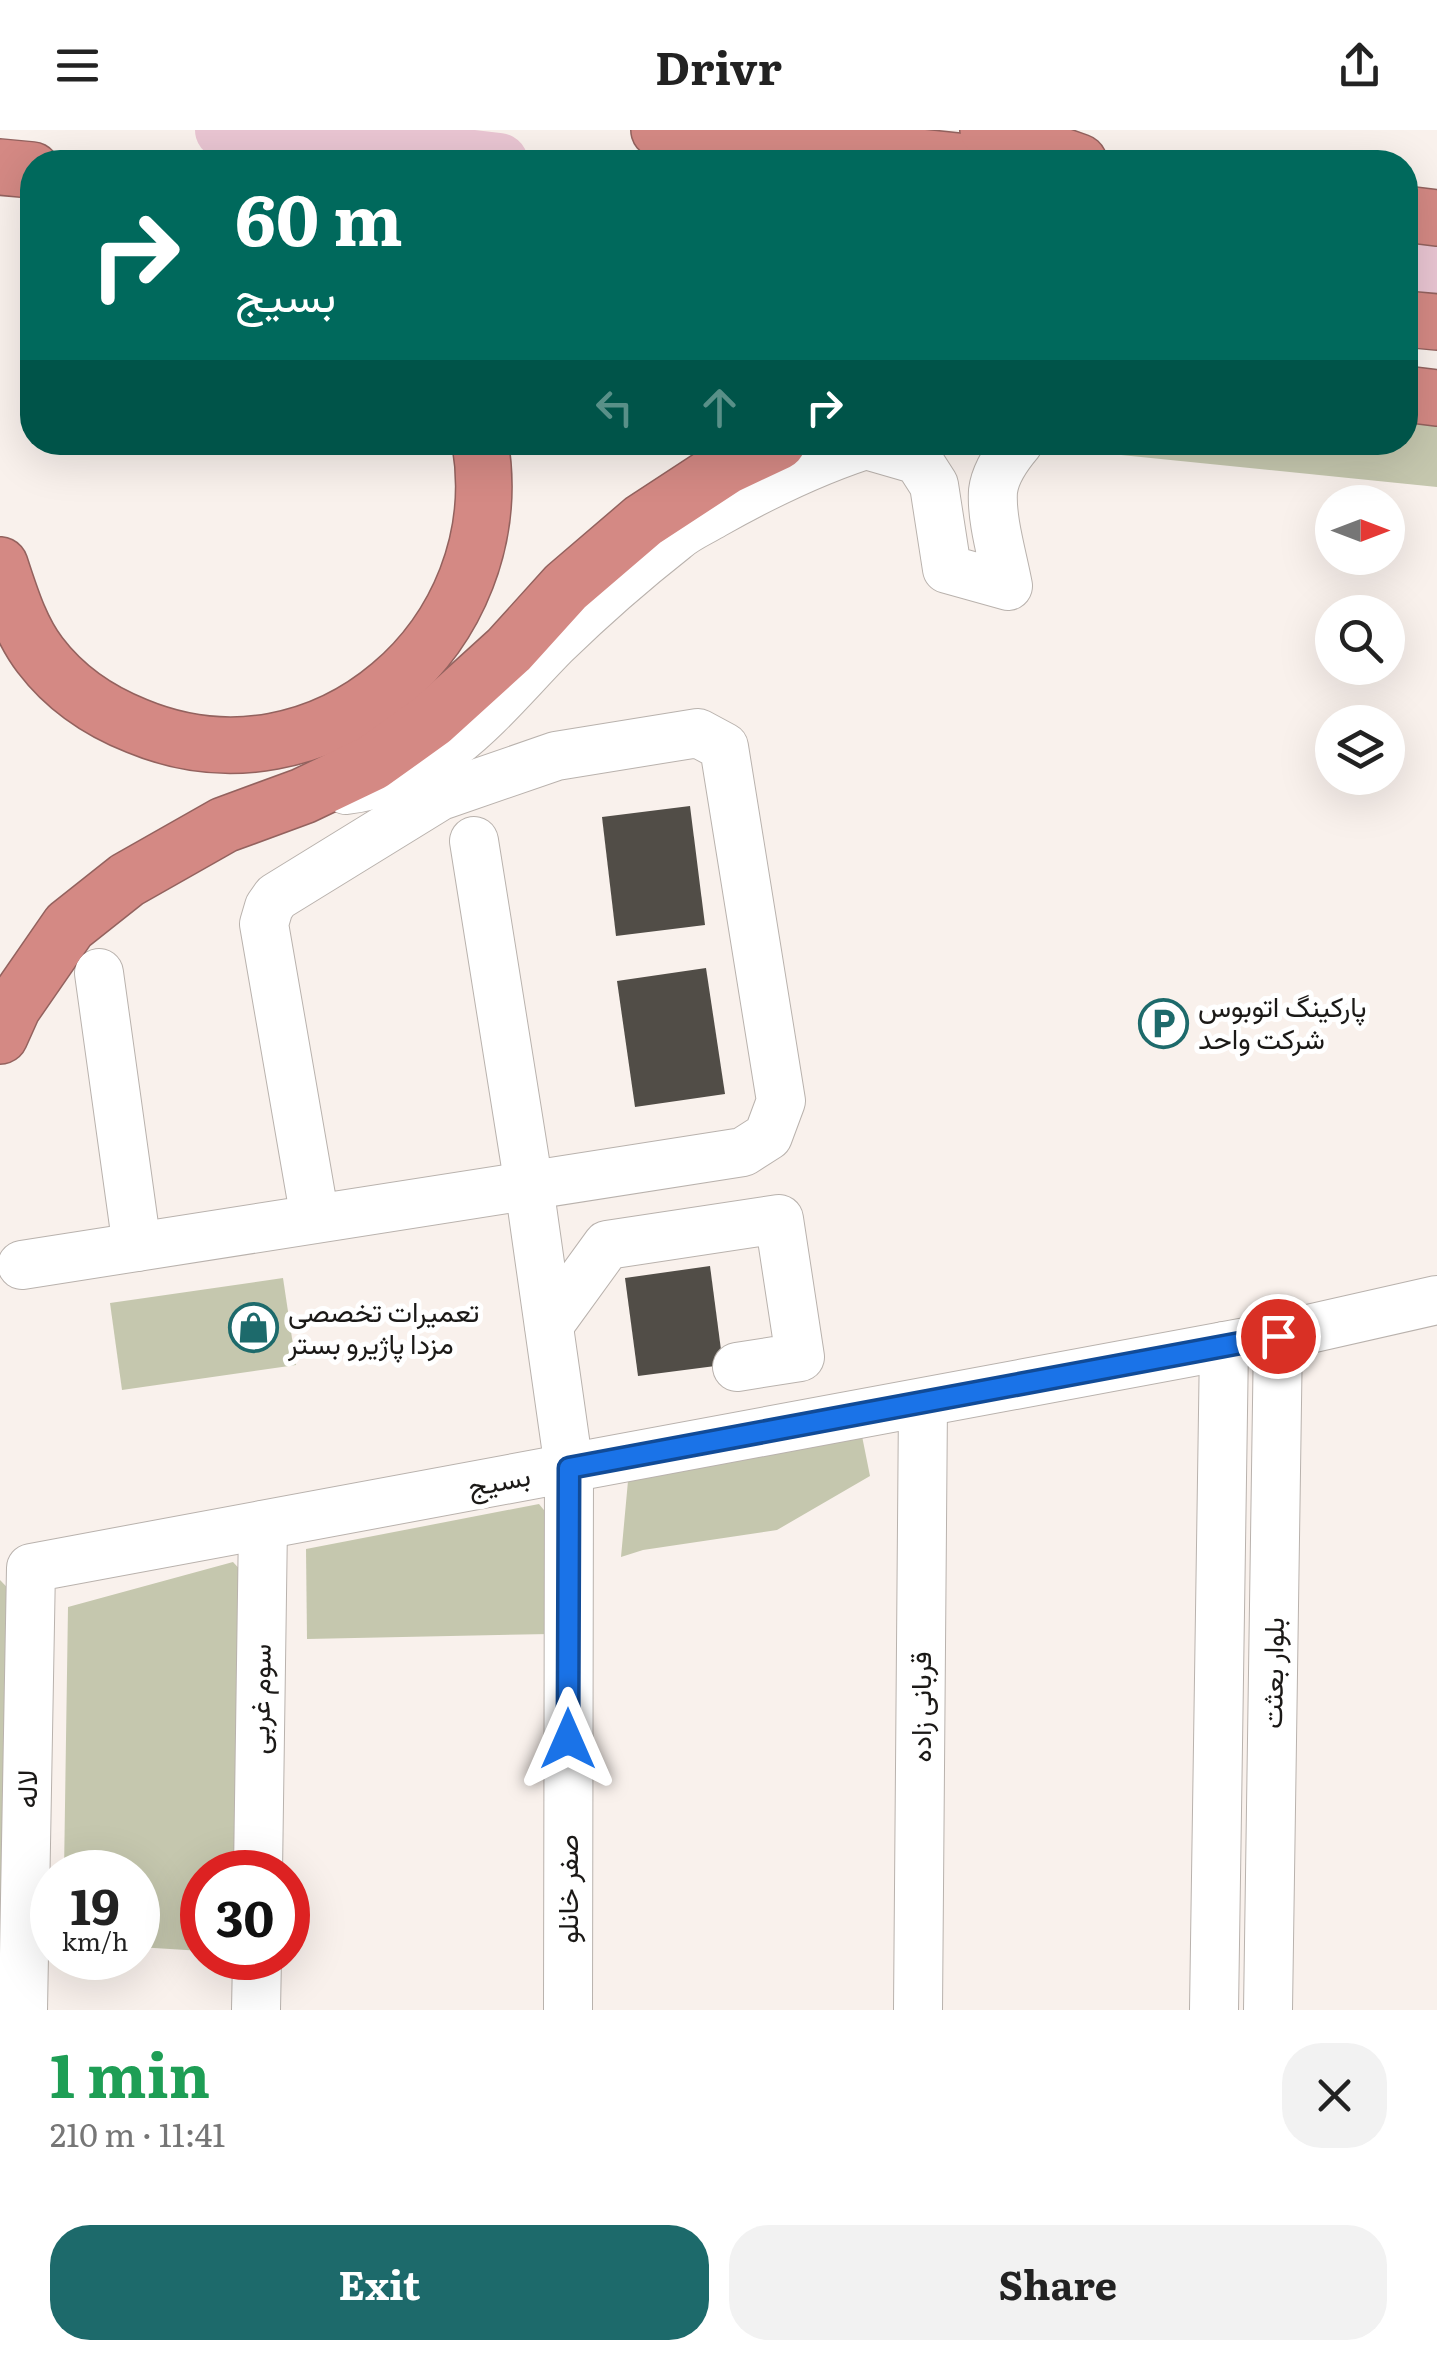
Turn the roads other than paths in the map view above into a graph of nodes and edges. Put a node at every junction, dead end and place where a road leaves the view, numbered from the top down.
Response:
1 (659, 130) edge
2 (988, 130) edge
3 (852, 150) edge
4 (1045, 150) edge
5 (483, 455) edge
6 (750, 455) edge
7 (843, 455) edge
8 (903, 455) edge
9 (1007, 455) edge
10 (0, 565) edge
11 (303, 796) junction
12 (474, 841) dead end
13 (99, 973) dead end
14 (0, 1036) edge
15 (528, 1186) junction
16 (315, 1219) junction
17 (137, 1247) junction
18 (22, 1265) dead end
19 (1437, 1300) edge
20 (549, 1325) junction
21 (1278, 1336) junction
22 (1224, 1346) junction
23 (738, 1367) dead end
24 (923, 1403) junction
25 (569, 1468) junction
26 (263, 1525) junction
27 (31, 1568) joint
28 (258, 1850) edge
29 (257, 1980) edge
30 (23, 2010) edge
31 (256, 2010) edge
32 (568, 2010) edge
33 (918, 2010) edge
34 (1214, 2010) edge
35 (1268, 2010) edge

1 - 3 highway
2 - 4 highway
5 - 10 highway
6 - 11 highway
7 - 11 street
8 - 9 street
11 - 14 highway
12 - 15 street, صفر خانلو
13 - 17 street
15 - 16 street
15 - 16 street
15 - 20 street, صفر خانلو
16 - 17 street
17 - 18 street
19 - 21 street, بسیج
20 - 23 street
20 - 25 street, صفر خانلو
21 - 22 street, بسیج
21 - 35 street, بلوار بعثت
22 - 24 street, بسیج
22 - 34 street, بلوار بعثت
24 - 25 street, بسیج
24 - 33 street, قربانی زاده
25 - 26 street, بسیج
25 - 32 street, صفر خانلو
26 - 27 street, بسیج
26 - 28 street, سوم غربی
27 - 30 street, لاله
29 - 31 street

